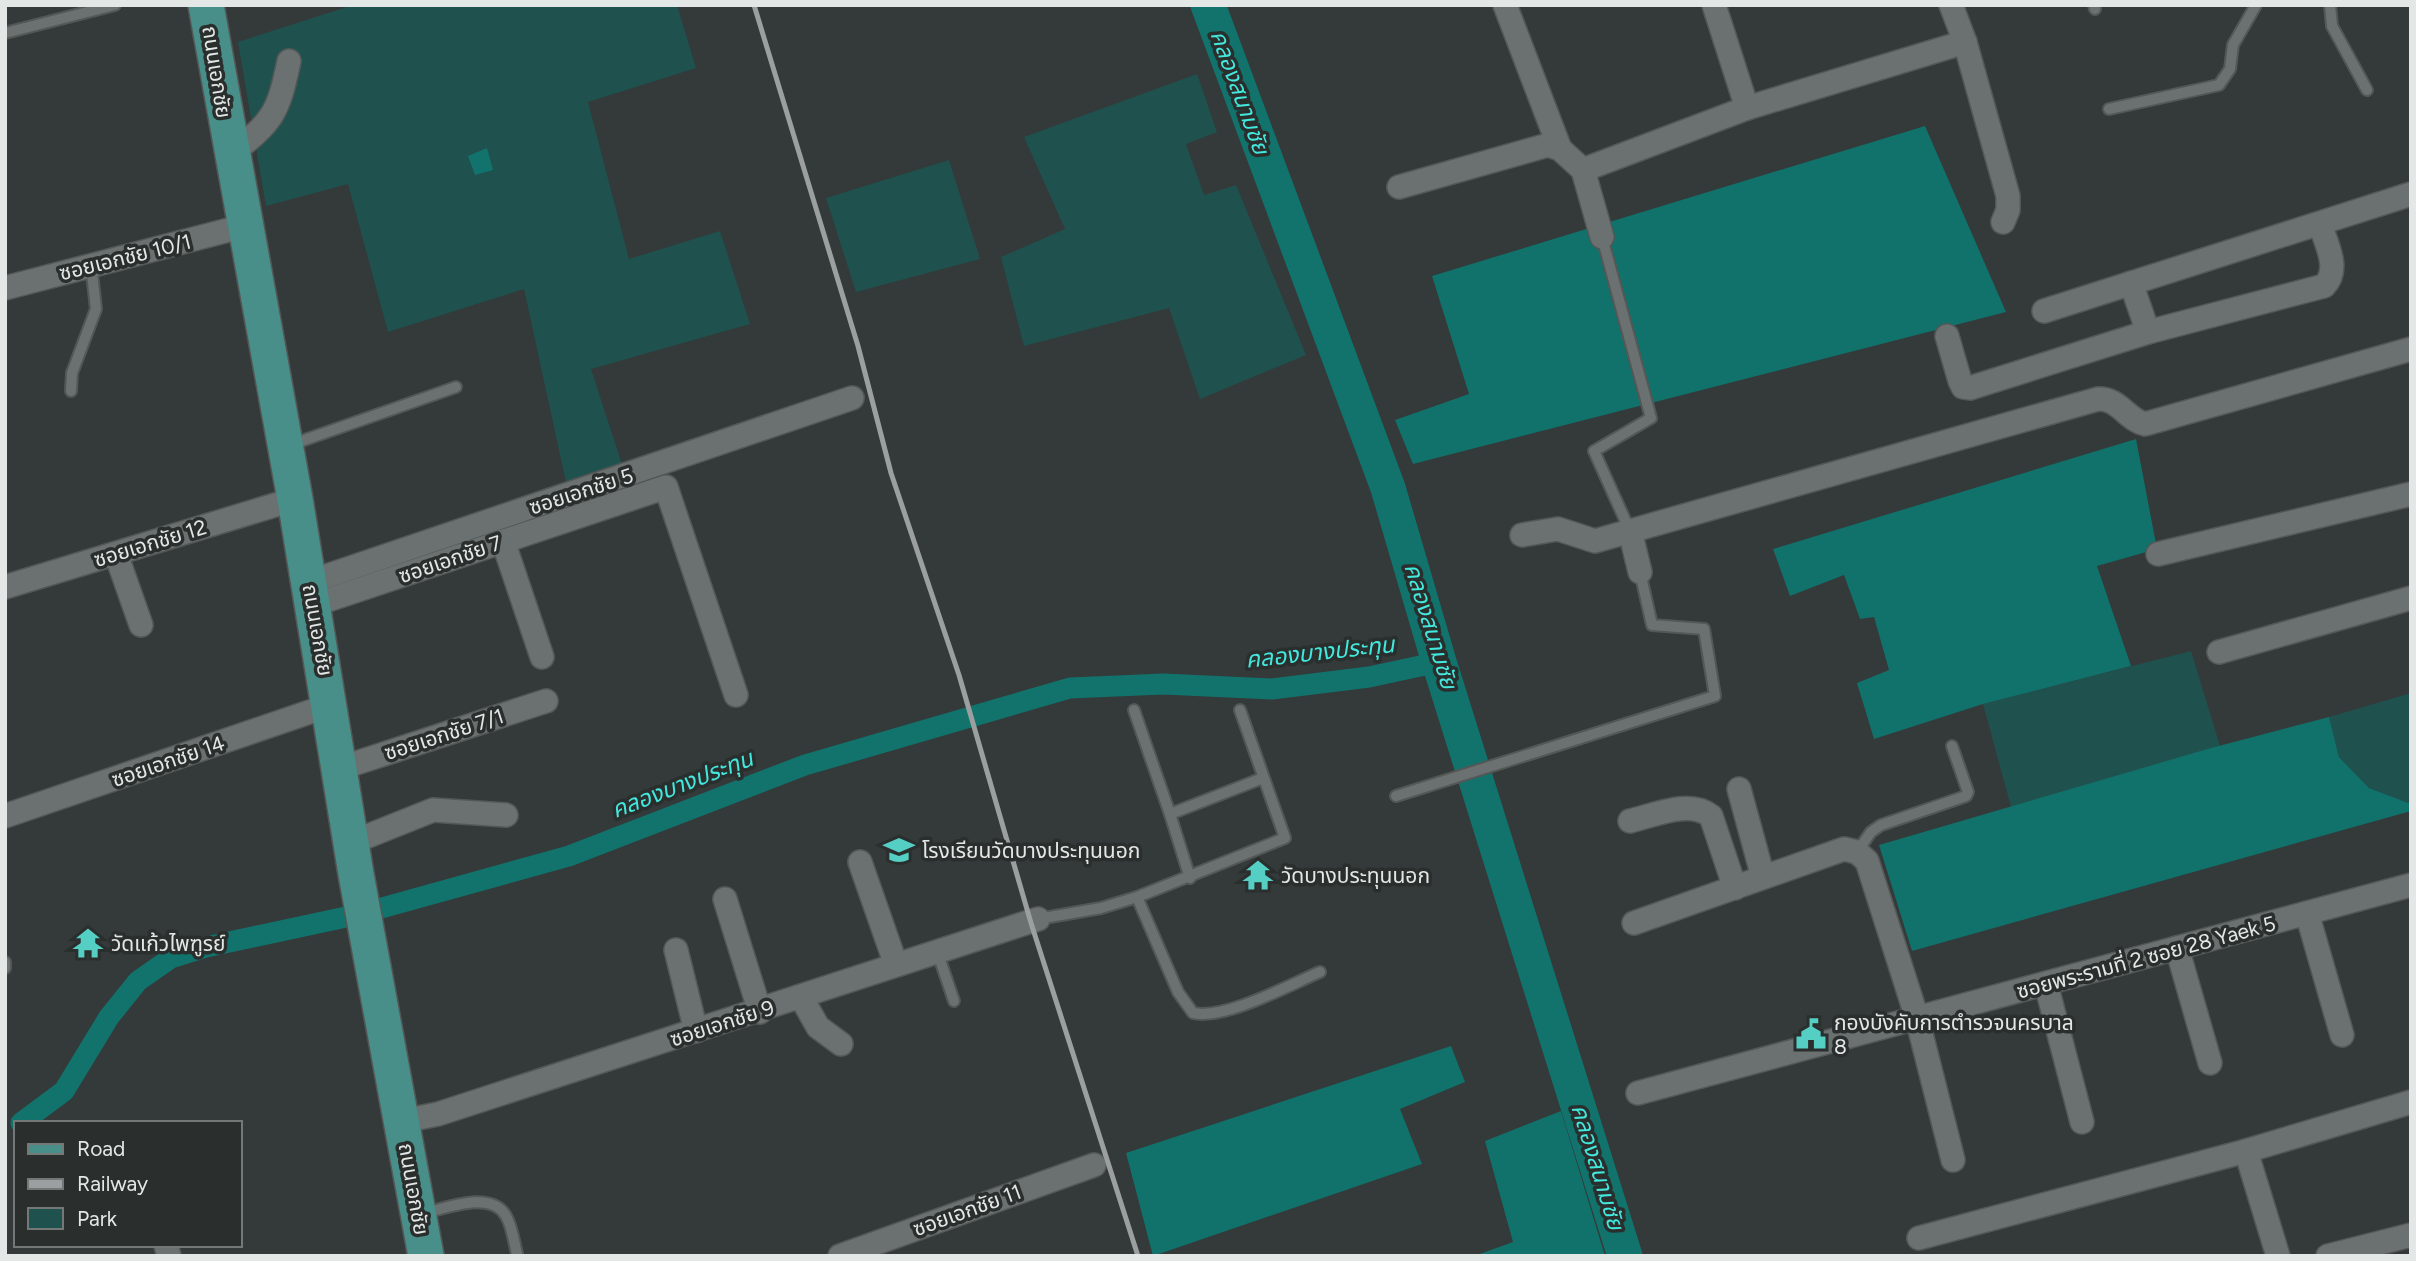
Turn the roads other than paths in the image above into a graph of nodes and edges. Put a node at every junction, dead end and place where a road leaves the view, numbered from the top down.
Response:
1 (115, 5) edge
2 (206, 5) edge
3 (1505, 5) edge
4 (1714, 5) edge
5 (1951, 5) edge
6 (2256, 5) edge
7 (2327, 6) edge
8 (5, 33) edge
9 (1965, 43) junction
10 (289, 61) dead end
11 (2367, 90) dead end
12 (1747, 108) junction
13 (2109, 109) dead end
14 (1560, 149) junction
15 (231, 154) junction
16 (1583, 170) junction
17 (1399, 187) dead end
18 (2411, 194) edge
19 (2003, 222) dead end
20 (2320, 224) junction
21 (244, 226) junction
22 (1602, 237) joint
23 (91, 264) junction
24 (2131, 282) junction
25 (5, 288) edge
26 (2044, 311) dead end
27 (2148, 332) junction
28 (1947, 336) dead end
29 (2411, 349) edge
30 (456, 387) dead end
31 (71, 391) dead end
32 (852, 398) dead end
33 (286, 446) junction
34 (2411, 494) edge
35 (295, 499) junction
36 (1630, 531) junction
37 (1522, 535) dead end
38 (503, 541) junction
39 (116, 554) junction
40 (2158, 554) dead end
41 (1640, 572) joint
42 (5, 587) edge
43 (311, 593) junction
44 (2411, 598) edge
45 (141, 625) dead end
46 (2218, 652) dead end
47 (542, 657) dead end
48 (736, 695) dead end
49 (546, 701) dead end
50 (330, 705) junction
51 (1134, 710) dead end
52 (1240, 710) dead end
53 (1952, 746) dead end
54 (341, 768) junction
55 (1263, 778) junction
56 (1739, 789) dead end
57 (1396, 796) dead end
58 (1170, 814) junction
59 (506, 815) dead end
60 (5, 816) edge
61 (1630, 821) dead end
62 (1857, 852) junction
63 (355, 858) junction
64 (860, 862) dead end
65 (1763, 877) junction
66 (1190, 878) junction
67 (2411, 886) edge
68 (1735, 888) junction
69 (1137, 897) junction
70 (725, 899) dead end
71 (2308, 913) junction
72 (1038, 919) joint
73 (1634, 923) dead end
74 (2177, 948) junction
75 (676, 950) dead end
76 (937, 951) junction
77 (5, 962) edge
78 (896, 965) junction
79 (5, 968) edge
80 (1320, 972) dead end
81 (2046, 984) junction
82 (801, 997) junction
83 (954, 1001) dead end
84 (760, 1012) junction
85 (1917, 1018) junction
86 (696, 1031) junction
87 (2342, 1035) dead end
88 (842, 1044) dead end
89 (2210, 1063) dead end
90 (1638, 1093) dead end
91 (2411, 1102) edge
92 (403, 1121) junction
93 (2082, 1122) dead end
94 (2246, 1151) junction
95 (1953, 1160) dead end
96 (1094, 1165) dead end
97 (419, 1215) junction
98 (2411, 1236) edge
99 (1919, 1238) dead end
100 (517, 1254) dead end
101 (426, 1256) edge
102 (840, 1256) edge
103 (2278, 1256) edge
104 (2328, 1256) edge

1 - 8 lane
2 - 15 main road, ถนนเอกชัย
3 - 14 street
4 - 12 street
5 - 9 street
6 - 13 lane
7 - 11 lane
9 - 12 street
9 - 19 street
10 - 15 street
12 - 16 street
14 - 16 street
14 - 17 street
15 - 21 main road, ถนนเอกชัย
16 - 22 street
18 - 20 street
20 - 24 street
20 - 27 street
21 - 23 street, ซอยเอกชัย 10/1
21 - 33 main road, ถนนเอกชัย
22 - 36 lane
23 - 25 street, ซอยเอกชัย 10/1
23 - 31 lane
24 - 26 street
24 - 27 street
27 - 28 street
29 - 36 street
30 - 33 lane
32 - 43 street, ซอยเอกชัย 5
33 - 35 main road, ถนนเอกชัย
34 - 40 street
35 - 39 street, ซอยเอกชัย 12
35 - 43 main road, ถนนเอกชัย
36 - 37 street
36 - 41 street
38 - 43 street, ซอยเอกชัย 7
38 - 47 street
38 - 48 street, ซอยเอกชัย 7
39 - 42 street, ซอยเอกชัย 12
39 - 45 street
41 - 57 lane
43 - 50 main road, ถนนเอกชัย
44 - 46 street
49 - 54 street, ซอยเอกชัย 7/1
50 - 54 main road, ถนนเอกชัย
50 - 60 street, ซอยเอกชัย 14
51 - 58 lane
52 - 55 lane
53 - 62 lane
54 - 63 main road, ถนนเอกชัย
55 - 58 lane
55 - 66 lane
56 - 65 street
58 - 66 lane
59 - 63 street
61 - 68 street
62 - 65 street
62 - 85 street
63 - 92 main road, ถนนเอกชัย
64 - 78 street
65 - 68 street
66 - 69 lane
67 - 71 street, ซอยพระรามที่ 2 ซอย 28 Yaek 5
68 - 73 street
69 - 72 lane
69 - 80 lane
70 - 84 street
71 - 74 street, ซอยพระรามที่ 2 ซอย 28 Yaek 5
71 - 87 street
72 - 76 street, ซอยเอกชัย 9
74 - 81 street, ซอยพระรามที่ 2 ซอย 28 Yaek 5
74 - 89 street
75 - 86 street
76 - 78 street, ซอยเอกชัย 9
76 - 83 lane
77 - 79 lane
78 - 82 street, ซอยเอกชัย 9
81 - 85 street, ซอยพระรามที่ 2 ซอย 28 Yaek 5
81 - 93 street
82 - 84 street, ซอยเอกชัย 9
82 - 88 street
84 - 86 street, ซอยเอกชัย 9
85 - 90 street, ซอยพระรามที่ 2 ซอย 28 Yaek 5
85 - 95 street
86 - 92 street, ซอยเอกชัย 9
91 - 94 street
92 - 97 main road, ถนนเอกชัย
94 - 99 street
94 - 103 street
96 - 102 street, ซอยเอกชัย 11
97 - 100 lane
97 - 101 main road, ถนนเอกชัย
98 - 104 street

